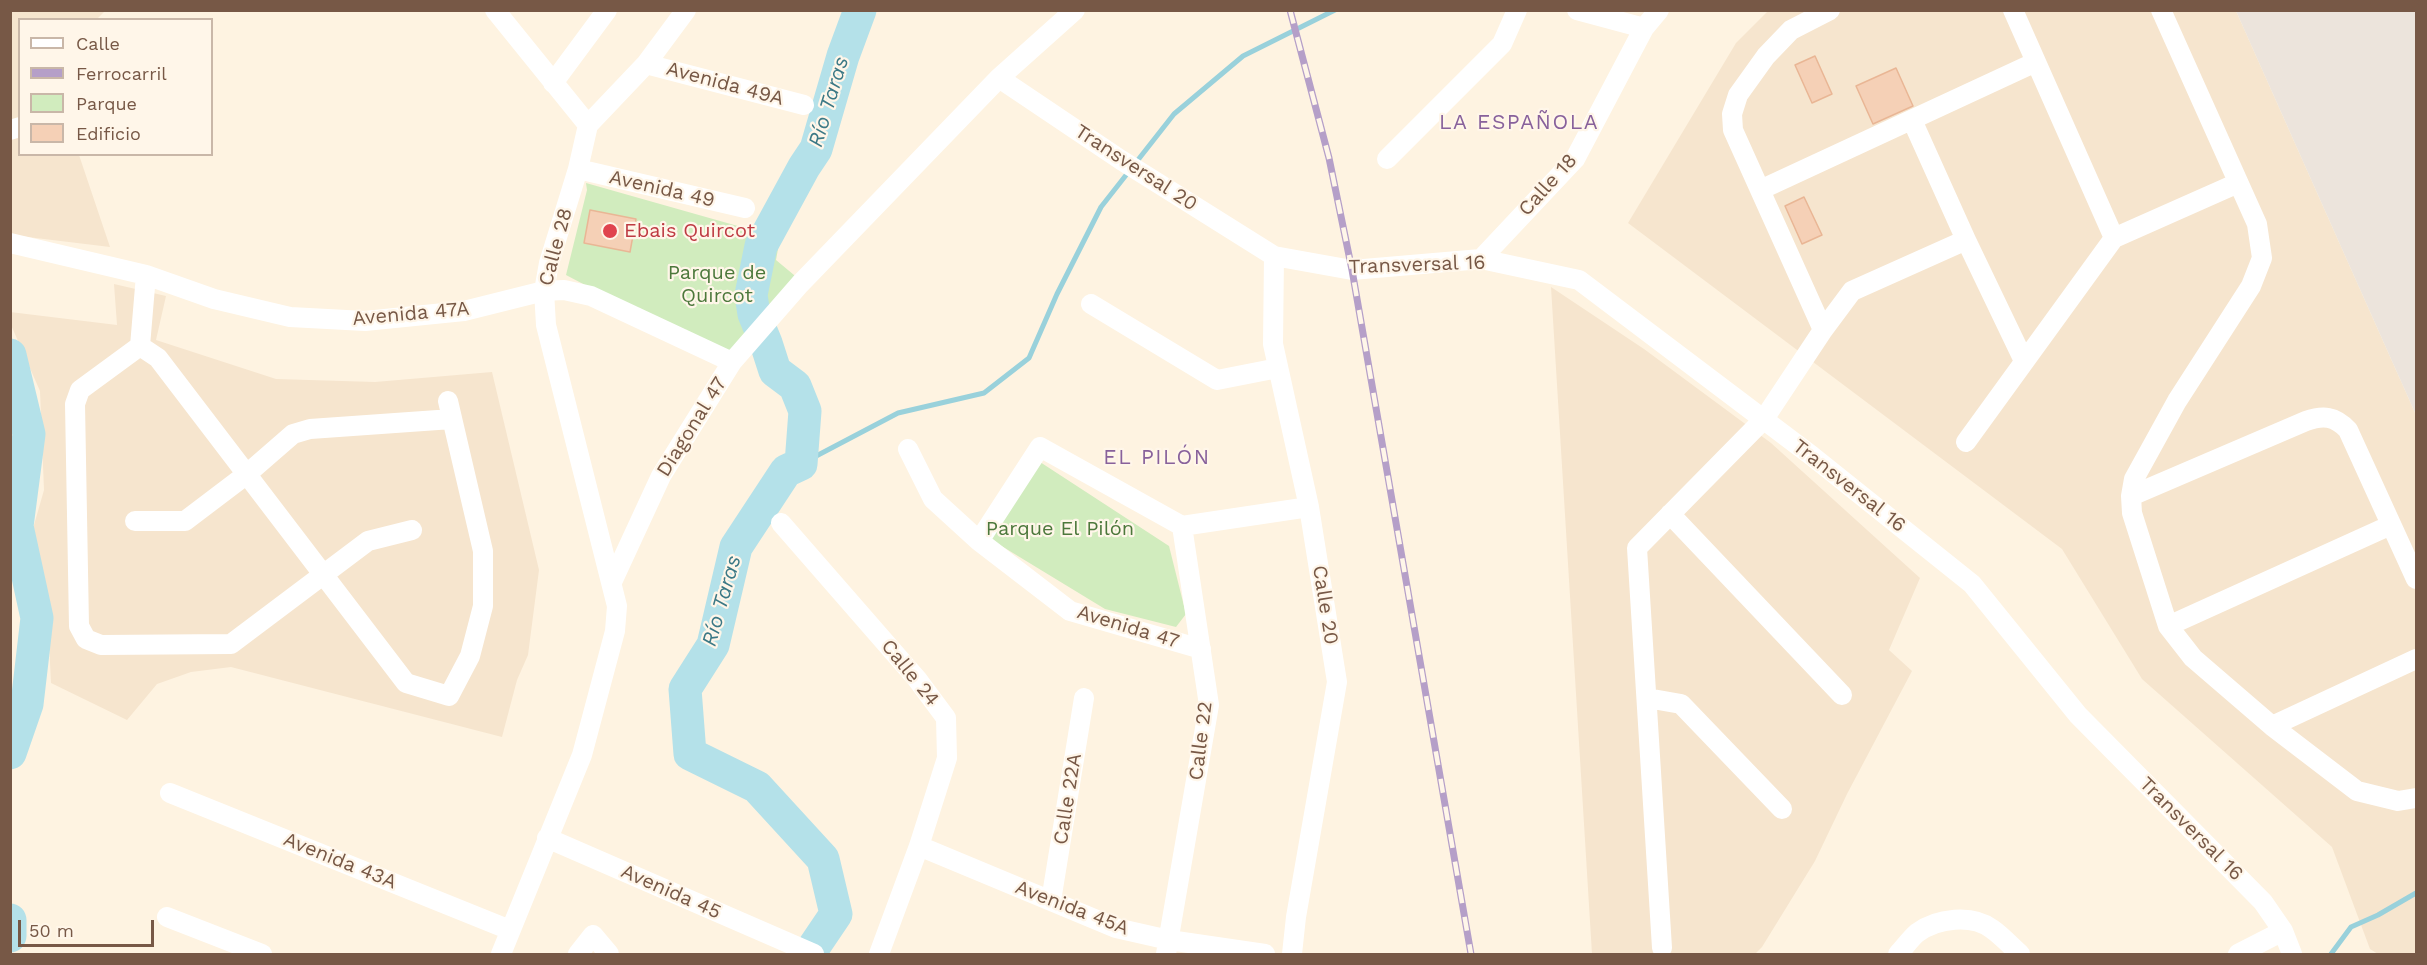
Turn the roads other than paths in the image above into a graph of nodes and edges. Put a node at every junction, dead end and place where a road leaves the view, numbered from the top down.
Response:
1 (495, 10) edge
2 (607, 10) edge
3 (686, 10) edge
4 (1075, 10) edge
5 (1517, 10) edge
6 (1577, 10) edge
7 (1659, 10) edge
8 (1830, 10) edge
9 (2013, 10) edge
10 (2161, 10) edge
11 (1644, 28) junction
12 (2036, 62) junction
13 (646, 64) junction
14 (999, 78) junction
15 (553, 83) junction
16 (804, 105) dead end
17 (1912, 120) junction
18 (588, 125) junction
19 (1387, 159) dead end
20 (578, 169) junction
21 (2238, 183) junction
22 (1760, 190) junction
23 (746, 208) dead end
24 (2114, 238) junction
25 (1966, 240) junction
26 (10, 243) edge
27 (1274, 256) junction
28 (1481, 259) junction
29 (146, 275) junction
30 (544, 291) junction
31 (1091, 304) dead end
32 (1823, 330) junction
33 (140, 346) junction
34 (732, 362) junction
35 (2024, 362) junction
36 (1278, 368) junction
37 (1764, 419) junction
38 (1965, 442) dead end
39 (908, 449) dead end
40 (247, 474) junction
41 (2131, 496) junction
42 (1309, 507) junction
43 (1670, 514) junction
44 (135, 521) dead end
45 (782, 523) dead end
46 (2391, 525) junction
47 (1182, 526) junction
48 (412, 530) dead end
49 (979, 541) junction
50 (323, 574) junction
51 (2416, 579) edge
52 (612, 582) junction
53 (2168, 626) junction
54 (1201, 649) junction
55 (2416, 659) edge
56 (1842, 695) dead end
57 (1084, 698) dead end
58 (1647, 698) junction
59 (2272, 726) junction
60 (170, 793) dead end
61 (2416, 798) edge
62 (1782, 809) dead end
63 (547, 838) junction
64 (919, 846) junction
65 (1051, 901) junction
66 (167, 917) dead end
67 (510, 930) junction
68 (2283, 931) junction
69 (1167, 947) edge
70 (1662, 948) dead end
71 (262, 954) edge
72 (501, 954) edge
73 (578, 954) edge
74 (609, 954) edge
75 (814, 954) edge
76 (879, 954) edge
77 (1265, 954) edge
78 (1292, 954) edge
79 (1898, 954) edge
80 (2020, 954) edge
81 (2238, 954) edge
82 (2292, 954) edge

1 - 15 street
2 - 15 street
3 - 13 street
4 - 14 street, Diagonal 47
5 - 19 street
6 - 11 street
7 - 11 street, Calle 18
8 - 22 street
9 - 12 street
10 - 21 street
11 - 28 street, Calle 18
12 - 17 street
12 - 24 street
13 - 16 street, Avenida 49A
13 - 18 street
14 - 27 street, Transversal 20
14 - 34 street, Diagonal 47
15 - 18 street
17 - 22 street
17 - 25 street
18 - 20 street, Calle 28
20 - 23 street, Avenida 49
20 - 30 street, Calle 28
21 - 24 street
21 - 41 street
22 - 32 street
24 - 35 street
25 - 32 street
25 - 35 street
26 - 29 street, Avenida 47A
27 - 28 street, Transversal 16
27 - 36 street, Calle 20
28 - 37 street, Transversal 16
29 - 30 street, Avenida 47A
29 - 33 street
30 - 34 street, Avenida 47A
30 - 52 street, Calle 28
31 - 36 street
32 - 37 street
33 - 40 street
33 - 50 street
34 - 52 street, Diagonal 47
35 - 38 street
36 - 42 street, Calle 20
37 - 43 street
37 - 68 street, Transversal 16
39 - 49 street, Avenida 47
40 - 44 street
40 - 50 street
40 - 50 street
41 - 46 street
41 - 53 street
42 - 47 street
42 - 78 street, Calle 20
43 - 56 street
43 - 58 street
45 - 64 street, Calle 24
46 - 51 street
46 - 53 street
47 - 49 street
47 - 54 street, Calle 22
48 - 50 street
49 - 54 street, Avenida 47
52 - 63 street
53 - 59 street
54 - 69 street, Calle 22
55 - 59 street
57 - 65 street, Calle 22A
58 - 62 street
58 - 70 street
59 - 61 street
60 - 67 street, Avenida 43A
63 - 67 street
63 - 75 street, Avenida 45
64 - 65 street, Avenida 45A
64 - 76 street, Calle 24
65 - 69 street, Avenida 45A
66 - 71 street
67 - 72 street
68 - 81 street
68 - 82 street, Transversal 16
69 - 77 street, Avenida 45A
73 - 74 street
79 - 80 street

